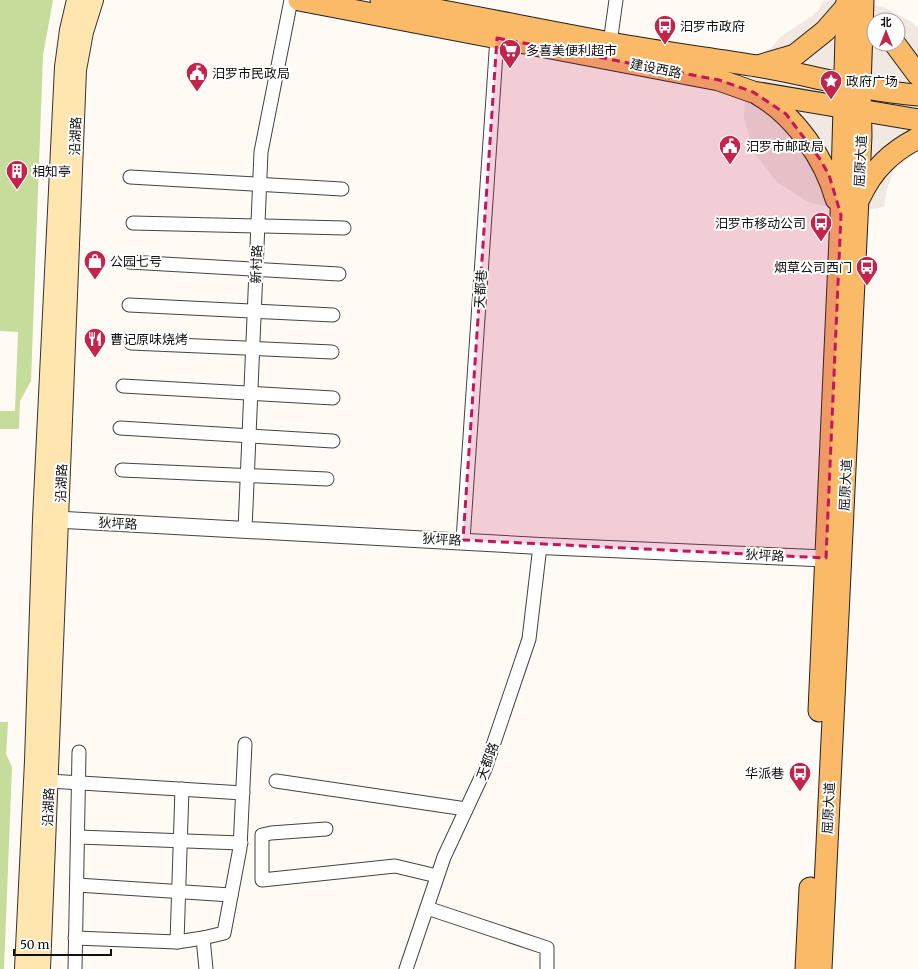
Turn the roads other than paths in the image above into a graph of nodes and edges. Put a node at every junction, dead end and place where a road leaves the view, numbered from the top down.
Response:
1 (76, 0) edge
2 (94, 0) edge
3 (291, 0) edge
4 (299, 0) edge
5 (381, 0) edge
6 (616, 0) edge
7 (855, 2) edge
8 (448, 6) edge
9 (868, 12) edge
10 (497, 38) junction
11 (610, 43) junction
12 (901, 52) edge
13 (757, 66) junction
14 (918, 75) edge
15 (853, 85) junction
16 (753, 92) junction
17 (918, 95) edge
18 (853, 108) junction
19 (918, 120) edge
20 (918, 138) edge
21 (130, 177) dead end
22 (260, 183) junction
23 (342, 189) dead end
24 (858, 201) junction
25 (841, 215) junction
26 (133, 223) dead end
27 (258, 227) junction
28 (344, 228) dead end
29 (129, 262) dead end
30 (256, 270) junction
31 (339, 274) dead end
32 (129, 305) dead end
33 (254, 310) junction
34 (333, 315) dead end
35 (131, 343) dead end
36 (253, 348) junction
37 (332, 352) dead end
38 (123, 386) dead end
39 (251, 392) junction
40 (333, 398) dead end
41 (120, 428) dead end
42 (249, 435) junction
43 (333, 441) dead end
44 (122, 470) dead end
45 (247, 475) junction
46 (327, 479) dead end
47 (42, 519) junction
48 (60, 519) junction
49 (245, 530) junction
50 (463, 540) junction
51 (540, 546) junction
52 (834, 559) junction
53 (244, 744) dead end
54 (79, 752) dead end
55 (49, 781) junction
56 (276, 781) dead end
57 (78, 783) junction
58 (182, 789) junction
59 (243, 793) junction
60 (466, 809) junction
61 (326, 829) dead end
62 (78, 837) junction
63 (180, 841) junction
64 (241, 843) junction
65 (437, 876) junction
66 (77, 885) junction
67 (179, 893) junction
68 (231, 895) junction
69 (427, 908) junction
70 (75, 938) junction
71 (203, 938) junction
72 (177, 942) junction
73 (24, 969) edge
74 (41, 969) edge
75 (75, 969) edge
76 (206, 969) edge
77 (406, 969) edge
78 (547, 969) edge
79 (806, 969) edge
80 (821, 969) edge

1 - 47 main road, 沿湖路
2 - 48 main road, 沿湖路
3 - 22 street, 新村路
4 - 10 main road, 建设西路
5 - 8 main road, 建设西路
6 - 11 street
7 - 9 main road
7 - 13 main road
7 - 15 main road, 屈原大道
8 - 11 main road, 建设西路
10 - 16 main road, 建设西路
10 - 50 street, 天都巷
11 - 13 main road, 建设西路
12 - 14 main road
13 - 15 main road, 建设西路
15 - 17 main road, 建设西路
15 - 18 main road, 屈原大道
16 - 18 main road, 建设西路
16 - 25 main road
18 - 19 main road, 建设西路
18 - 24 main road, 屈原大道
18 - 25 main road, 屈原大道
20 - 24 main road
21 - 22 street
22 - 23 street
22 - 27 street, 新村路
24 - 52 main road, 屈原大道
25 - 52 main road, 屈原大道
26 - 27 street
27 - 28 street
27 - 30 street, 新村路
29 - 30 street
30 - 31 street
30 - 33 street, 新村路
32 - 33 street
33 - 34 street
33 - 36 street, 新村路
35 - 36 street
36 - 37 street
36 - 39 street, 新村路
38 - 39 street
39 - 40 street
39 - 42 street, 新村路
41 - 42 street
42 - 43 street
42 - 45 street, 新村路
44 - 45 street
45 - 46 street
45 - 49 street, 新村路
47 - 48 street, 狄坪路
47 - 73 main road, 沿湖路
48 - 49 street, 狄坪路
48 - 55 main road, 沿湖路
49 - 50 street, 狄坪路
50 - 51 street, 狄坪路
51 - 52 street, 狄坪路
51 - 60 street, 天都路
52 - 79 main road, 屈原大道
52 - 80 main road, 屈原大道
53 - 59 street
54 - 57 street
55 - 57 street
55 - 74 main road, 沿湖路
56 - 60 street
57 - 58 street
57 - 62 street
58 - 59 street
58 - 63 street
59 - 64 street
60 - 65 street, 天都路
61 - 65 street
62 - 63 street
62 - 66 street
63 - 64 street
63 - 67 street
64 - 68 street
65 - 69 street, 天都路
66 - 67 street
66 - 70 street
67 - 68 street
67 - 72 street
68 - 71 street
69 - 77 street, 天都路
69 - 78 street
70 - 72 street
70 - 75 street
71 - 72 street
71 - 76 street

